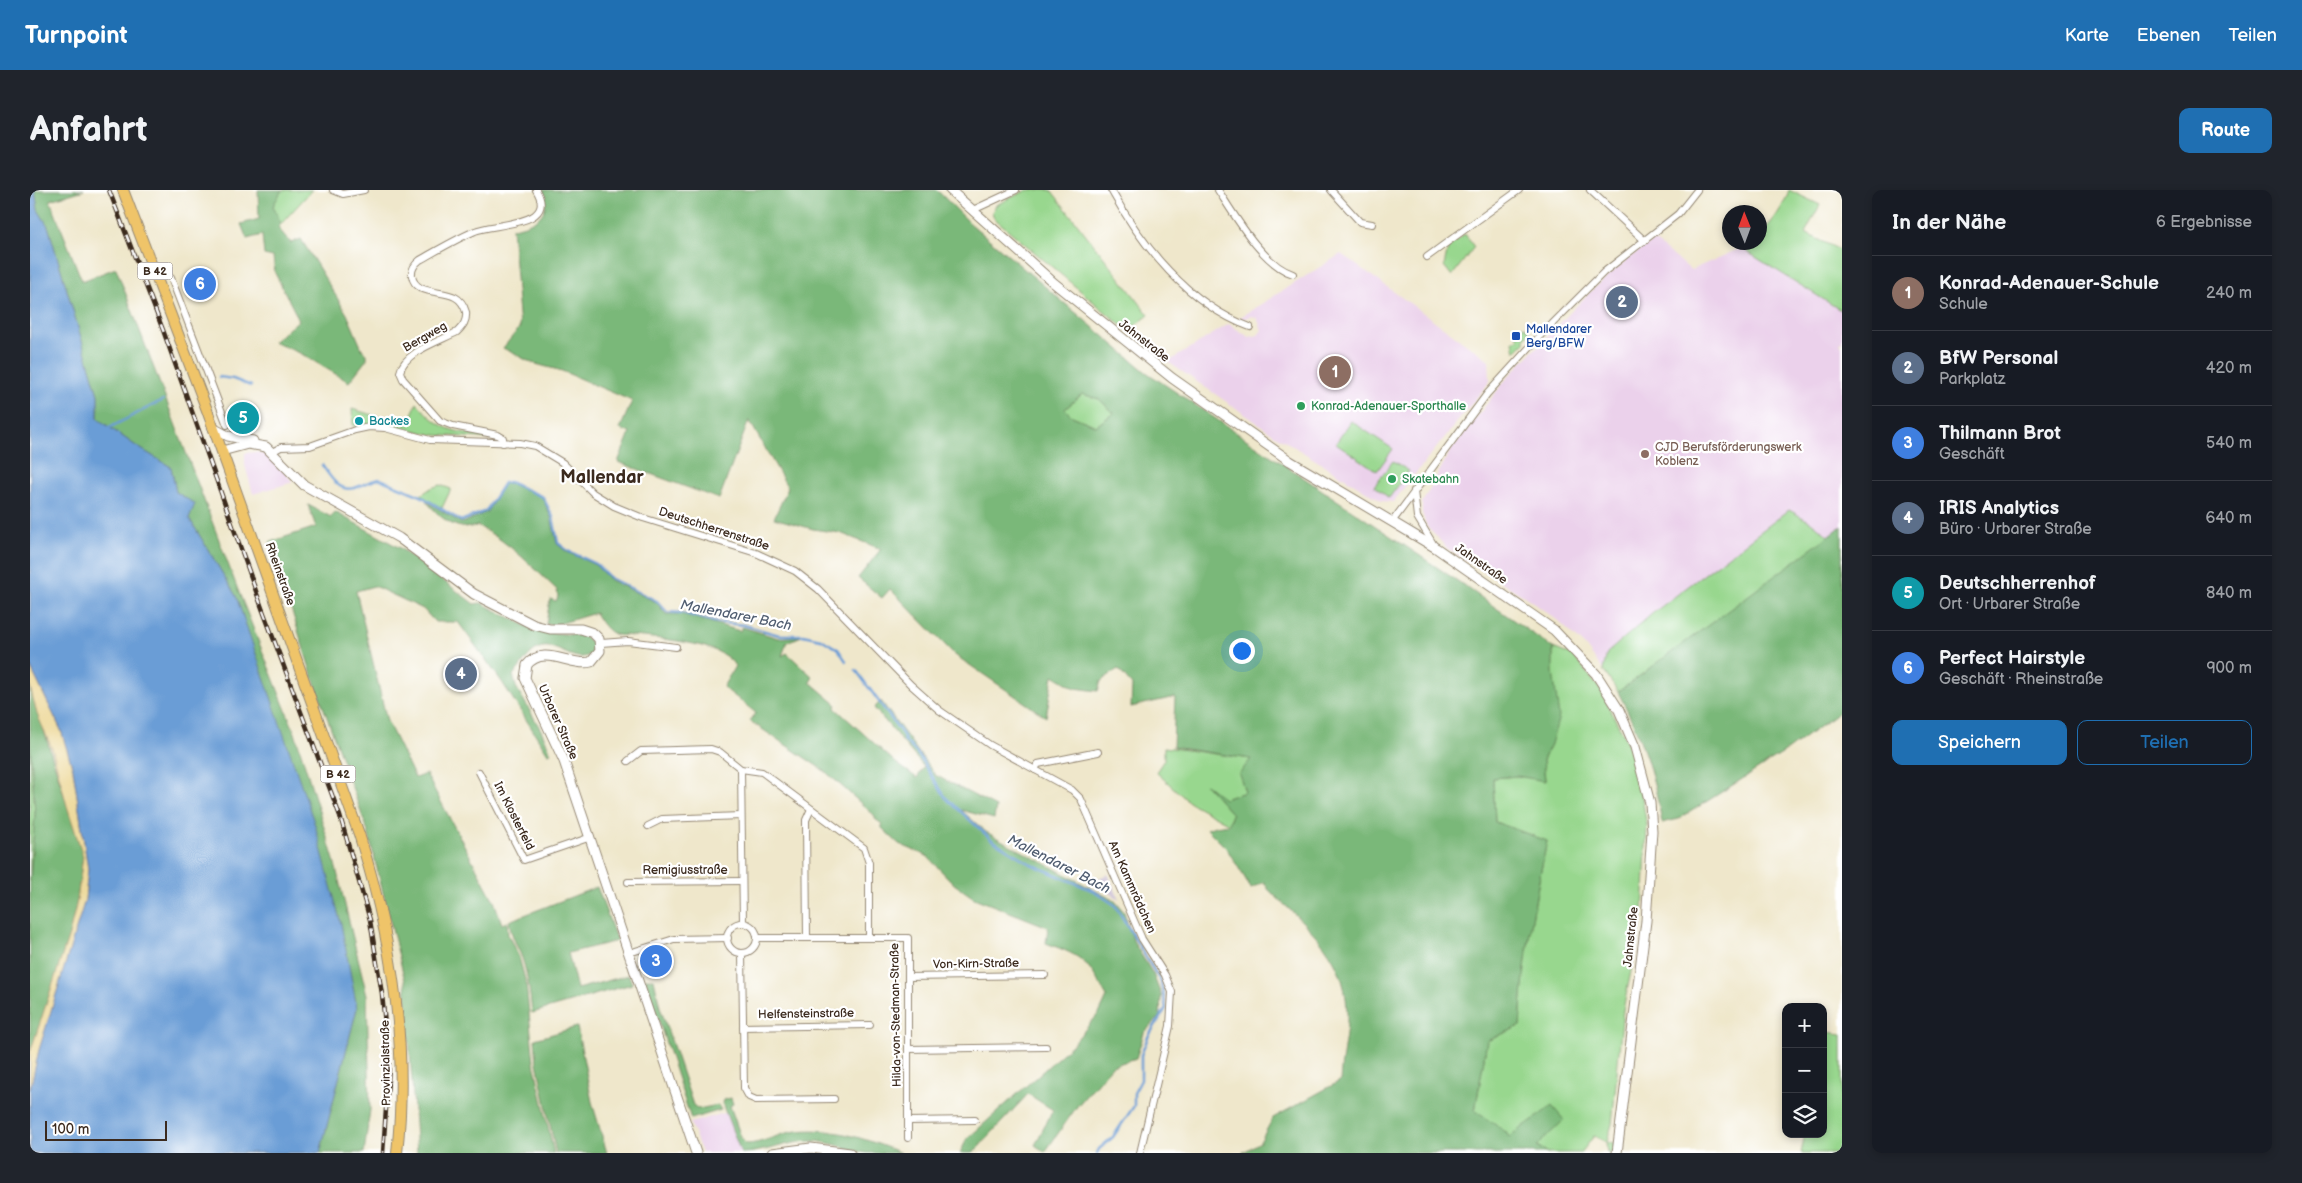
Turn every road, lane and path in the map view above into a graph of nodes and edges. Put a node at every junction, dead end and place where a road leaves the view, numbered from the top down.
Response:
1 (123, 190) edge
2 (333, 190) edge
3 (364, 190) edge
4 (536, 190) edge
5 (950, 190) edge
6 (1016, 190) edge
7 (1110, 190) edge
8 (1218, 190) edge
9 (1330, 190) edge
10 (1519, 190) edge
11 (1590, 190) edge
12 (1697, 190) edge
13 (973, 210) junction
14 (1372, 224) dead end
15 (1645, 241) junction
16 (1427, 257) dead end
17 (156, 274) junction
18 (1293, 274) dead end
19 (1250, 327) dead end
20 (220, 405) junction
21 (207, 410) junction
22 (227, 425) dead end
23 (213, 428) junction
24 (503, 443) junction
25 (257, 444) junction
26 (222, 451) junction
27 (272, 452) junction
28 (1414, 491) junction
29 (1392, 522) junction
30 (1436, 548) junction
31 (601, 643) junction
32 (676, 647) dead end
33 (1098, 752) dead end
34 (628, 761) dead end
35 (741, 769) junction
36 (1035, 770) junction
37 (479, 772) dead end
38 (811, 809) junction
39 (742, 816) junction
40 (648, 826) dead end
41 (591, 837) junction
42 (742, 881) junction
43 (628, 882) dead end
44 (743, 923) junction
45 (728, 938) junction
46 (757, 938) junction
47 (807, 938) junction
48 (869, 938) junction
49 (742, 952) junction
50 (629, 953) junction
51 (394, 973) joint
52 (1045, 974) dead end
53 (908, 977) junction
54 (870, 1024) dead end
55 (743, 1027) junction
56 (1046, 1047) dead end
57 (908, 1049) junction
58 (834, 1099) dead end
59 (975, 1120) dead end
60 (908, 1121) junction
61 (908, 1138) dead end
62 (397, 1153) edge
63 (696, 1153) edge
64 (772, 1153) edge
65 (850, 1153) edge
66 (1140, 1153) edge
67 (1617, 1153) edge

1 - 17 main road, Rheinstraße / B 42
2 - 3 street
4 - 24 street, Bergweg
5 - 13 street, Jahnstraße
6 - 13 street
7 - 19 street
8 - 18 street
9 - 14 street
10 - 16 street
11 - 15 street
12 - 15 street
13 - 29 street, Jahnstraße
15 - 28 street
17 - 20 street
17 - 21 main road, Rheinstraße / B 42
20 - 21 street
20 - 22 street
21 - 23 main road, Rheinstraße / B 42
23 - 25 street
23 - 26 main road, Rheinstraße / B 42
24 - 27 street, Deutschherrenstraße
24 - 36 street, Deutschherrenstraße
25 - 26 street
25 - 27 street
26 - 51 main road, Rheinstraße / B 42
27 - 31 street
28 - 29 street
28 - 30 street
29 - 30 street, Jahnstraße
30 - 67 street, Jahnstraße
31 - 32 street
31 - 41 street, Urbarer Straße
33 - 36 street
34 - 35 street
35 - 38 street
35 - 39 street, Remigiusstraße
36 - 66 street, Am Kammrädchen
37 - 41 street, Im Klosterfeld
38 - 47 street
38 - 48 street
39 - 40 street
39 - 42 street, Remigiusstraße
41 - 50 street, Urbarer Straße
42 - 43 street, Remigiusstraße
42 - 44 street, Remigiusstraße
44 - 45 street
44 - 46 street
45 - 49 street
45 - 50 street
46 - 47 street, Hilda-von-Stedman-Straße
46 - 49 street
47 - 48 street, Hilda-von-Stedman-Straße
48 - 53 street, Hilda-von-Stedman-Straße
49 - 55 street, Helfensteinstraße
50 - 63 street, Urbarer Straße
51 - 62 main road, Provinzialstraße / B 42
52 - 53 street, Von-Kirn-Straße
53 - 57 street, Hilda-von-Stedman-Straße
54 - 55 street, Helfensteinstraße
55 - 58 street, Helfensteinstraße
56 - 57 street
57 - 60 street, Hilda-von-Stedman-Straße
59 - 60 street
60 - 61 street, Hilda-von-Stedman-Straße
64 - 65 street

